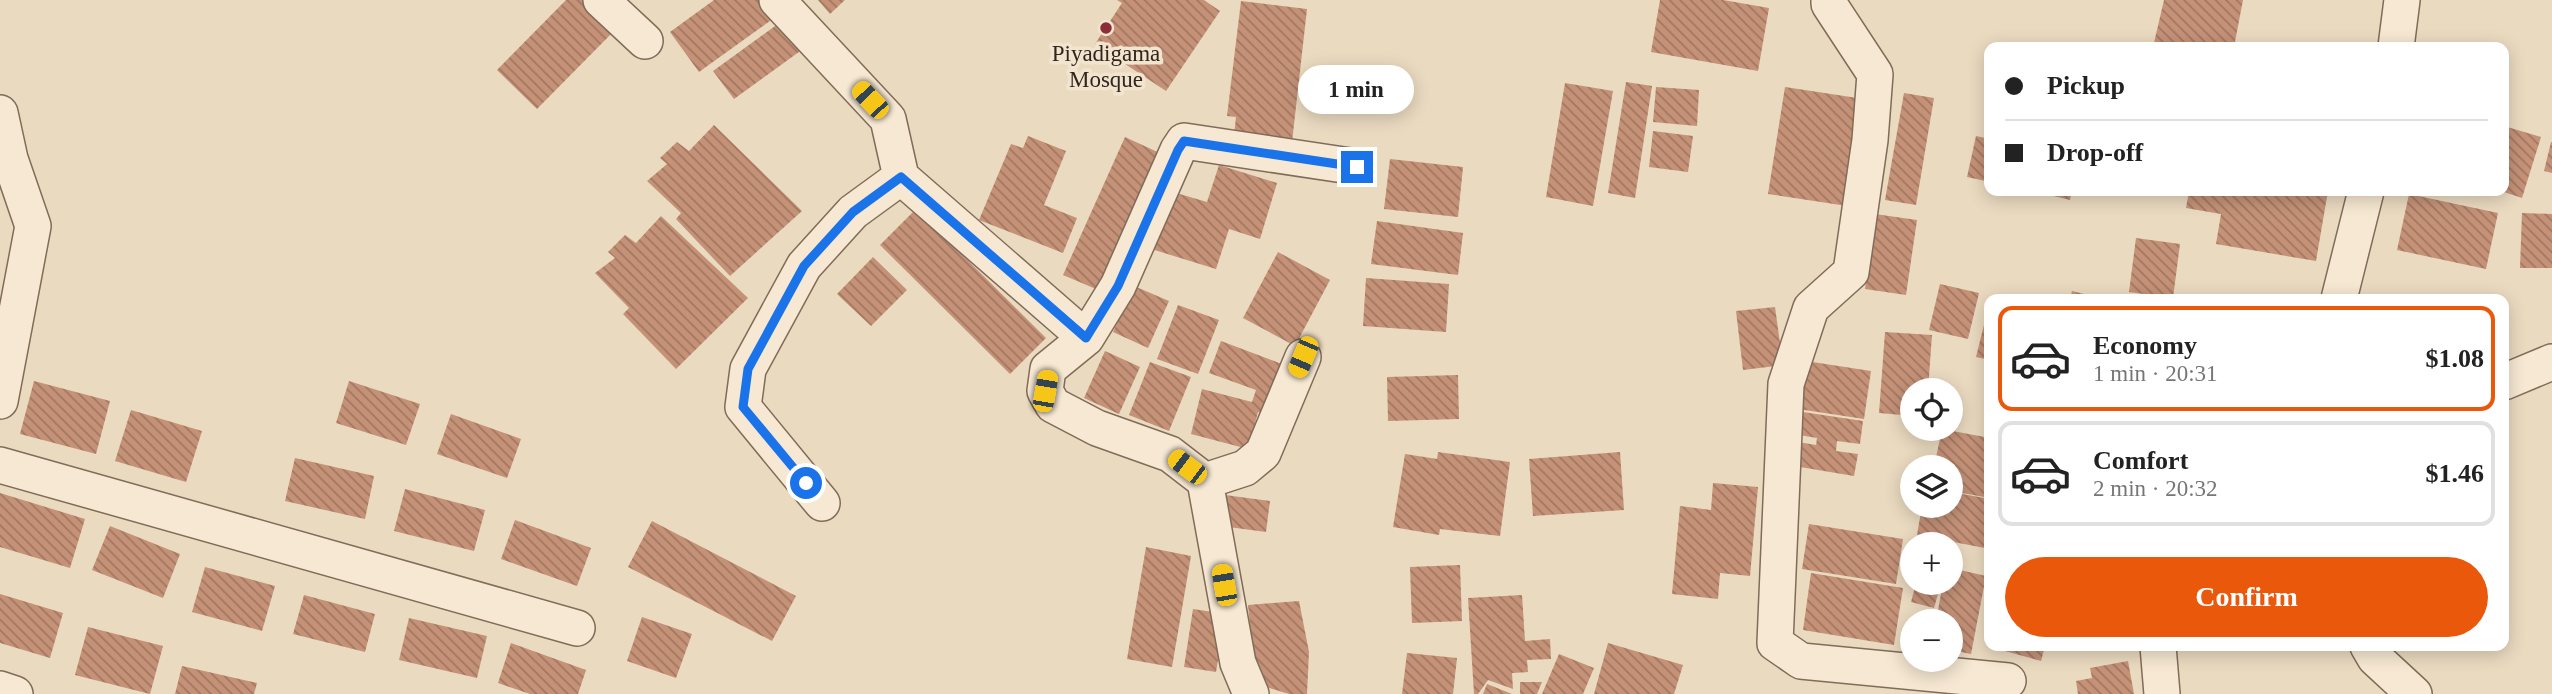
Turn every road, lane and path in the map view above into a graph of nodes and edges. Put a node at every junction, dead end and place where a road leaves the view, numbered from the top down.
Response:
1 (601, 0) edge
2 (777, 0) edge
3 (1829, 0) edge
4 (2402, 0) edge
5 (645, 41) dead end
6 (2397, 42) edge
7 (0, 113) edge
8 (5, 159) edge
9 (1357, 167) dead end
10 (901, 177) junction
11 (2365, 196) edge
12 (2340, 294) edge
13 (1086, 338) junction
14 (1303, 357) dead end
15 (2552, 362) edge
16 (2509, 380) edge
17 (0, 401) edge
18 (0, 464) edge
19 (1205, 481) junction
20 (822, 503) dead end
21 (577, 628) dead end
22 (2158, 651) edge
23 (2371, 651) edge
24 (2008, 681) dead end
25 (0, 689) edge
26 (15, 694) edge
27 (1251, 694) edge
28 (2162, 694) edge
29 (2414, 694) edge

1 - 5 street
2 - 10 street
3 - 24 street
4 - 6 street
7 - 8 street
8 - 17 street
9 - 13 street
10 - 13 street
10 - 20 street
11 - 12 street
13 - 19 street
14 - 19 street
15 - 16 street
18 - 21 street
19 - 27 street
22 - 28 street
23 - 29 street
25 - 26 street

